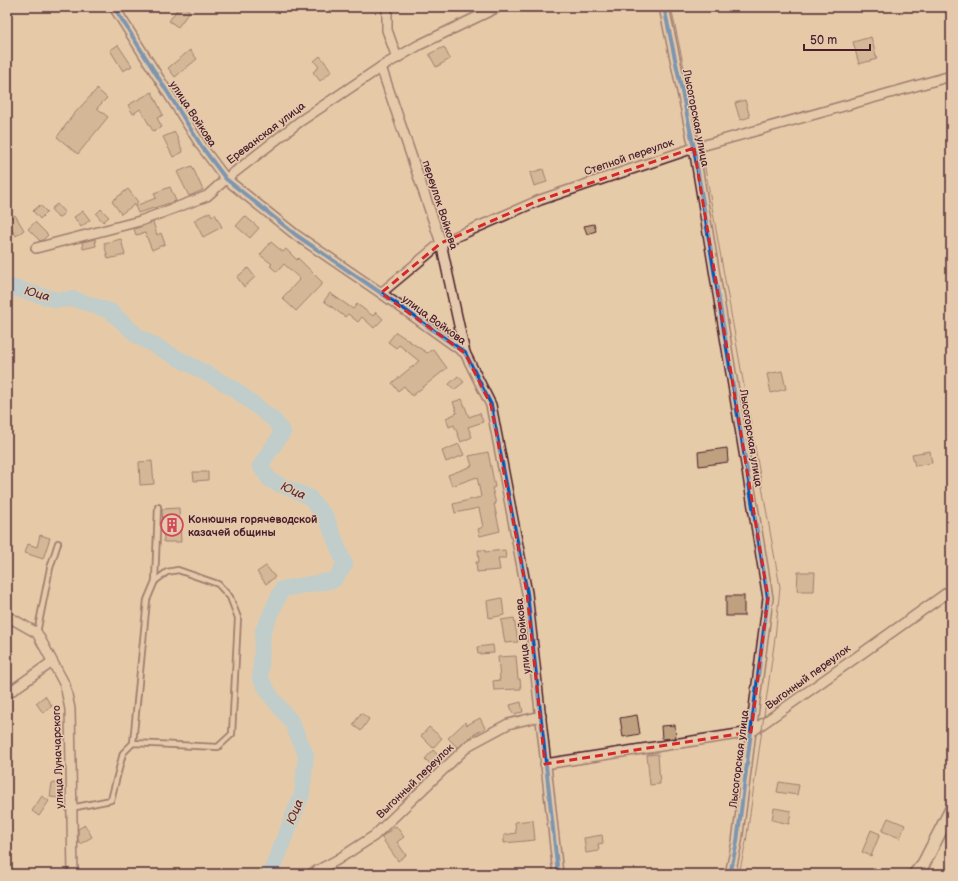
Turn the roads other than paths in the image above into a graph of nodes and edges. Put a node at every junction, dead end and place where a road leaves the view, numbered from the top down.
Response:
1 (114, 7) edge
2 (387, 7) edge
3 (498, 7) edge
4 (664, 7) edge
5 (397, 58) junction
6 (381, 67) junction
7 (951, 76) edge
8 (694, 148) junction
9 (226, 179) junction
10 (441, 243) junction
11 (36, 248) dead end
12 (381, 293) junction
13 (465, 353) junction
14 (158, 507) dead end
15 (58, 544) dead end
16 (155, 581) junction
17 (951, 590) edge
18 (7, 616) edge
19 (37, 633) junction
20 (52, 662) junction
21 (7, 694) edge
22 (541, 716) junction
23 (751, 732) junction
24 (133, 743) junction
25 (545, 764) junction
26 (71, 808) junction
27 (951, 810) edge
28 (73, 874) edge
29 (311, 874) edge
30 (558, 874) edge
31 (730, 874) edge
32 (915, 874) edge

1 - 9 street, улица Войкова
2 - 5 street
3 - 5 street, Ереванская улица
4 - 8 street, Лысогорская улица
5 - 6 street, Ереванская улица
6 - 9 street, Ереванская улица
6 - 10 street, переулок Войкова
7 - 8 street, Степной переулок
8 - 10 street, Степной переулок
8 - 23 street, Лысогорская улица
9 - 11 street, Ереванская улица
9 - 12 street, улица Войкова
10 - 12 street, Степной переулок
10 - 13 street, переулок Войкова
12 - 13 street, улица Войкова
13 - 22 street, улица Войкова
14 - 16 lane
15 - 19 lane
16 - 24 lane
16 - 24 lane
17 - 23 street, Выгонный переулок
18 - 19 street
19 - 20 street, улица Луначарского
20 - 21 street
20 - 26 street, улица Луначарского
22 - 25 street, улица Войкова
22 - 29 street, Выгонный переулок
23 - 25 street, Выгонный переулок
23 - 31 street, Лысогорская улица
24 - 26 lane
25 - 30 street, улица Войкова
26 - 28 street, улица Луначарского
27 - 32 main road

